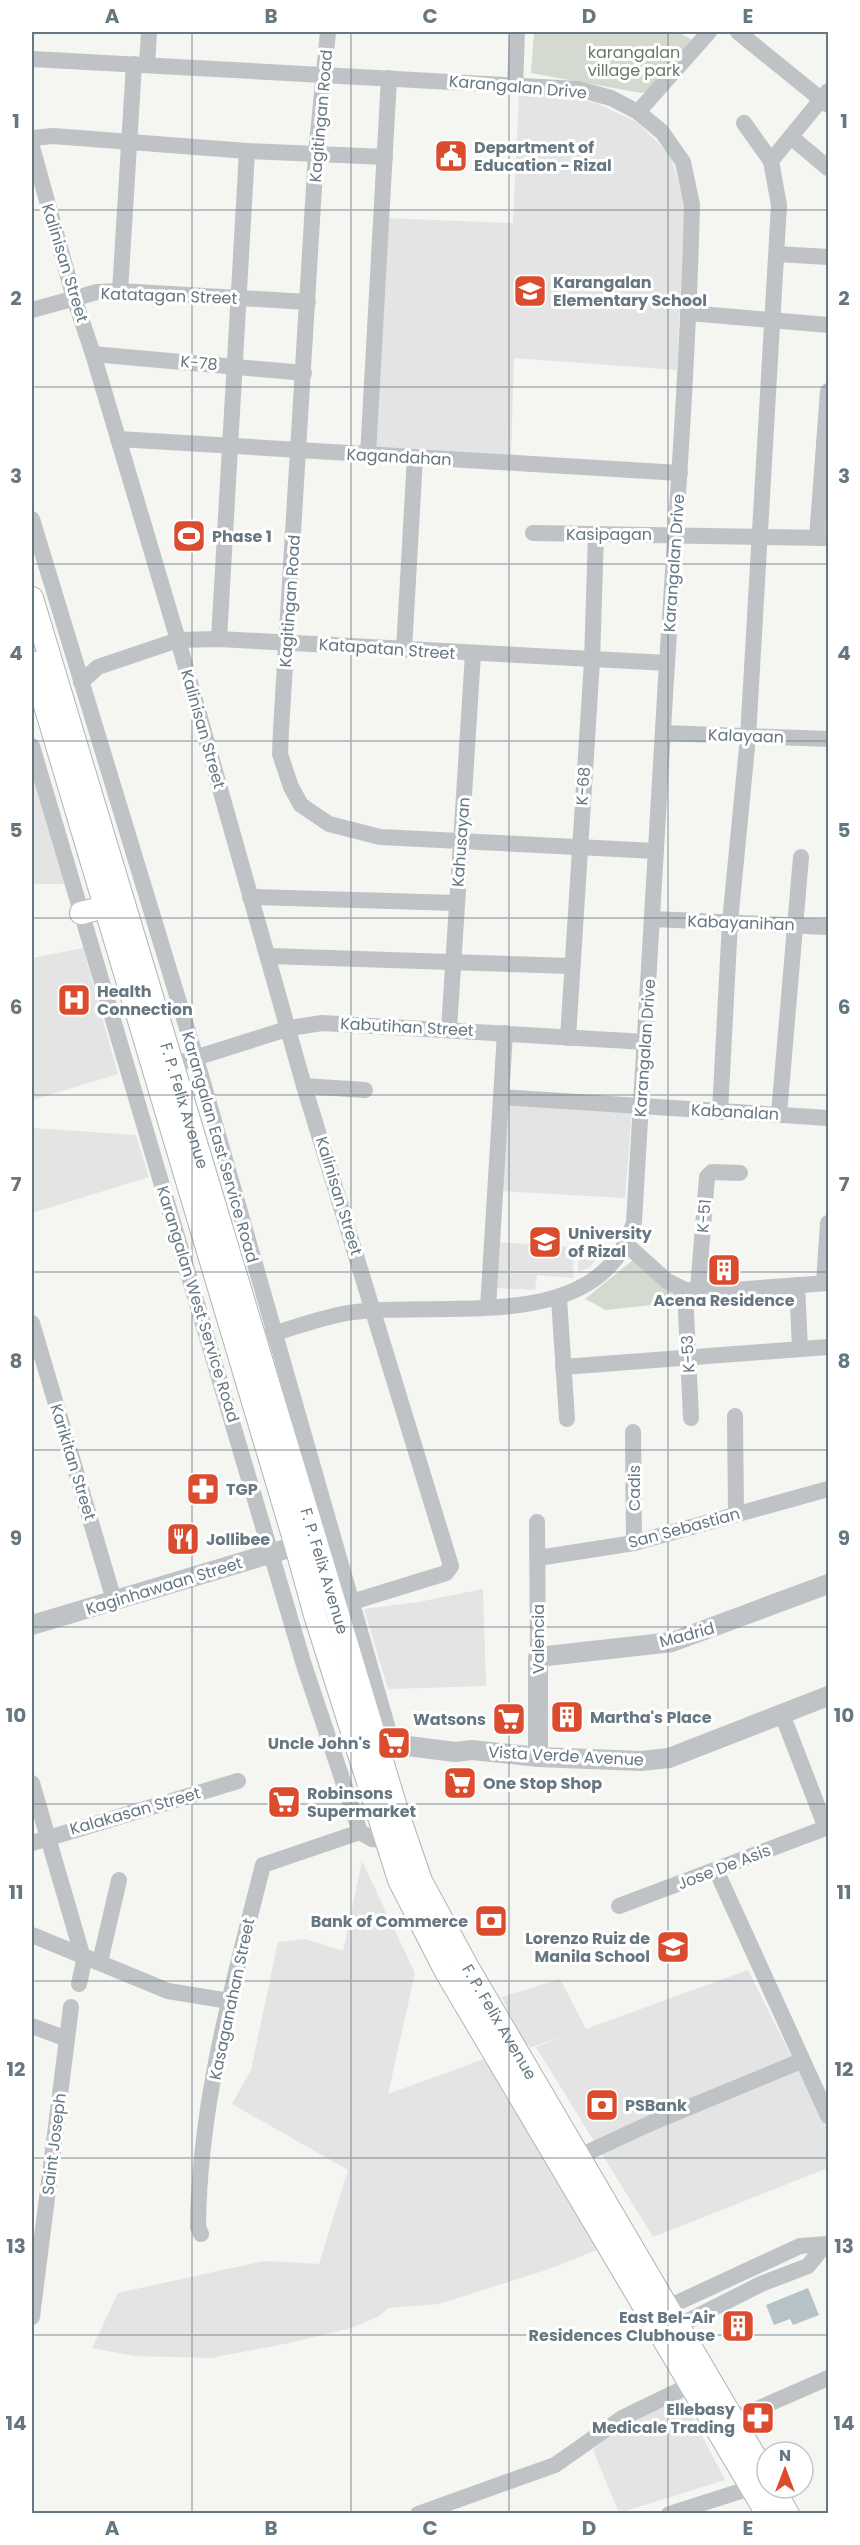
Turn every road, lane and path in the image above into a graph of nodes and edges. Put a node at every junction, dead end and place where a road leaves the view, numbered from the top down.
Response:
1 (149, 32) edge
2 (328, 32) edge
3 (518, 32) edge
4 (709, 32) edge
5 (738, 32) edge
6 (32, 58) edge
7 (141, 64) junction
8 (326, 73) junction
9 (389, 78) junction
10 (515, 86) junction
11 (826, 98) edge
12 (638, 112) junction
13 (744, 123) dead end
14 (791, 136) junction
15 (32, 138) edge
16 (130, 141) junction
17 (32, 147) edge
18 (247, 151) junction
19 (316, 154) junction
20 (385, 157) junction
21 (771, 161) junction
22 (828, 168) edge
23 (777, 254) junction
24 (828, 257) edge
25 (120, 291) junction
26 (74, 298) junction
27 (240, 298) junction
28 (308, 302) junction
29 (32, 310) edge
30 (689, 312) junction
31 (772, 321) junction
32 (828, 325) edge
33 (93, 354) junction
34 (237, 367) junction
35 (304, 373) junction
36 (828, 391) edge
37 (118, 439) junction
38 (232, 447) junction
39 (300, 452) junction
40 (368, 455) junction
41 (415, 457) junction
42 (680, 473) junction
43 (32, 519) edge
44 (533, 533) dead end
45 (596, 534) junction
46 (677, 534) junction
47 (759, 536) junction
48 (823, 538) edge
49 (32, 598) edge
50 (61, 616) junction
51 (36, 628) edge
52 (219, 639) junction
53 (178, 640) junction
54 (287, 642) junction
55 (404, 650) junction
56 (473, 654) junction
57 (592, 661) junction
58 (32, 662) edge
59 (667, 663) junction
60 (81, 682) junction
61 (663, 733) junction
62 (748, 737) junction
63 (828, 739) edge
64 (32, 746) edge
65 (461, 841) junction
66 (579, 846) junction
67 (656, 851) junction
68 (801, 857) dead end
69 (250, 897) junction
70 (457, 903) junction
71 (105, 907) junction
72 (81, 913) junction
73 (653, 919) junction
74 (730, 922) junction
75 (794, 925) junction
76 (828, 927) edge
77 (269, 956) junction
78 (453, 963) junction
79 (572, 966) junction
80 (290, 1028) junction
81 (449, 1029) junction
82 (505, 1033) junction
83 (568, 1038) junction
84 (646, 1042) junction
85 (196, 1058) junction
86 (173, 1065) junction
87 (304, 1086) junction
88 (365, 1090) dead end
89 (501, 1097) junction
90 (642, 1106) junction
91 (720, 1112) junction
92 (779, 1114) junction
93 (828, 1118) edge
94 (740, 1173) dead end
95 (828, 1223) edge
96 (627, 1245) junction
97 (826, 1283) edge
98 (797, 1286) junction
99 (692, 1290) junction
100 (559, 1299) junction
101 (488, 1307) junction
102 (374, 1312) junction
103 (33, 1334) edge
104 (264, 1337) junction
105 (828, 1347) edge
106 (800, 1349) junction
107 (688, 1358) junction
108 (563, 1367) junction
109 (735, 1416) dead end
110 (691, 1418) dead end
111 (567, 1419) dead end
112 (633, 1432) dead end
113 (828, 1489) edge
114 (735, 1513) junction
115 (537, 1522) dead end
116 (634, 1543) junction
117 (296, 1546) junction
118 (271, 1554) junction
119 (538, 1558) junction
120 (828, 1584) edge
121 (114, 1600) junction
122 (352, 1602) junction
123 (32, 1625) edge
124 (538, 1657) junction
125 (828, 1696) edge
126 (782, 1714) junction
127 (384, 1742) junction
128 (538, 1757) junction
129 (238, 1781) dead end
130 (32, 1783) edge
131 (827, 1828) edge
132 (360, 1832) junction
133 (49, 1837) junction
134 (387, 1841) junction
135 (32, 1843) edge
136 (716, 1870) junction
137 (120, 1880) dead end
138 (619, 1906) dead end
139 (32, 1935) edge
140 (82, 1954) junction
141 (100, 1962) junction
142 (79, 1984) dead end
143 (229, 2001) junction
144 (71, 2007) dead end
145 (32, 2026) edge
146 (67, 2039) junction
147 (801, 2061) junction
148 (828, 2113) edge
149 (570, 2160) junction
150 (201, 2234) dead end
151 (827, 2244) edge
152 (32, 2317) edge
153 (668, 2323) junction
154 (828, 2378) edge
155 (698, 2381) junction
156 (723, 2424) junction
157 (755, 2470) edge
158 (755, 2487) edge
159 (777, 2500) edge
160 (418, 2514) edge
161 (669, 2514) edge
162 (788, 2514) edge

1 - 7 street
2 - 8 street, Kagitingan Road
3 - 10 street
4 - 12 street
5 - 11 street
6 - 7 street, Karangalan Drive
7 - 8 street, Karangalan Drive
7 - 16 street
8 - 9 street, Karangalan Drive
8 - 19 street, Kagitingan Road
9 - 10 street, Karangalan Drive
9 - 20 street
10 - 12 street, Karangalan Drive
11 - 14 street
12 - 30 street, Karangalan Drive
13 - 21 street
14 - 21 street
14 - 22 street
15 - 16 street
16 - 18 street
16 - 25 street
17 - 26 street, Kalinisan Street
18 - 19 street
18 - 27 street
19 - 20 street
19 - 28 street, Kagitingan Road
20 - 40 street
21 - 23 street
23 - 24 street
23 - 31 street
25 - 26 street, Katatagan Street
25 - 27 street, Katatagan Street
26 - 29 street, Katatagan Street
26 - 33 street, Kalinisan Street
27 - 28 street, Katatagan Street
27 - 34 street
28 - 35 street, Kagitingan Road
30 - 31 street
30 - 42 street, Karangalan Drive
31 - 32 street
31 - 47 street
33 - 34 street, K-78
33 - 37 street, Kalinisan Street
34 - 35 street, K-78
34 - 38 street
35 - 39 street, Kagitingan Road
36 - 48 street
37 - 38 street, Kagandahan
37 - 53 street, Kalinisan Street
38 - 39 street, Kagandahan
38 - 52 street
39 - 40 street, Kagandahan
39 - 54 street, Kagitingan Road
40 - 41 street, Kagandahan
41 - 42 street, Kagandahan
41 - 55 street
42 - 46 street, Karangalan Drive
43 - 50 street, Karangalan East Service Road
44 - 45 street, Kasipagan
45 - 46 street, Kasipagan
45 - 57 street, K-68
46 - 47 street, Kasipagan
46 - 59 street, Karangalan Drive
47 - 48 street, Kasipagan
47 - 62 street
49 - 51 main road, F. P. Felix Avenue
50 - 51 street
50 - 60 street, Karangalan East Service Road
51 - 86 main road, F. P. Felix Avenue
52 - 53 street, Katapatan Street
52 - 54 street, Katapatan Street
53 - 60 street, Katapatan Street
53 - 69 street, Kalinisan Street
54 - 55 street, Katapatan Street
54 - 65 street, Kagitingan Road
55 - 56 street, Katapatan Street
56 - 57 street, Katapatan Street
56 - 65 street, Kahusayan
57 - 59 street, Katapatan Street
57 - 66 street, K-68
58 - 71 main road, F. P. Felix Avenue
59 - 61 street, Karangalan Drive
60 - 85 street, Karangalan East Service Road
61 - 62 street, Kalayaan
61 - 67 street, Karangalan Drive
62 - 63 street, Kalayaan
62 - 74 street
64 - 72 street, Karangalan West Service Road
65 - 66 street, Kagitingan Road
65 - 70 street, Kahusayan
66 - 67 street, Kagitingan Road
66 - 79 street, K-68
67 - 73 street, Karangalan Drive
68 - 75 street
69 - 70 street
69 - 77 street, Kalinisan Street
70 - 78 street, Kahusayan
71 - 72 main road
71 - 117 main road, F. P. Felix Avenue
72 - 118 street, Karangalan West Service Road
73 - 74 street, Kabayanihan
73 - 84 street, Karangalan Drive
74 - 75 street, Kabayanihan
74 - 91 street
75 - 76 street, Kabayanihan
75 - 92 street
77 - 78 street
77 - 80 street, Kalinisan Street
78 - 79 street
78 - 81 street, Kahusayan
79 - 83 street, K-68
80 - 81 street, Kabutihan Street
80 - 85 street, Kabutihan Street
80 - 87 street, Kalinisan Street
81 - 82 street, Kabutihan Street
82 - 83 street, Kabutihan Street
82 - 89 street
83 - 84 street, Kabutihan Street
84 - 90 street, Karangalan Drive
85 - 86 street, Kabutihan Street
85 - 104 street, Karangalan East Service Road
86 - 104 main road, F. P. Felix Avenue
87 - 88 street
87 - 102 street, Kalinisan Street
89 - 90 street, Kabanalan
89 - 101 street
90 - 91 street, Kabanalan
90 - 96 street, Karangalan Drive
91 - 92 street, Kabanalan
92 - 93 street, Kabanalan
94 - 99 street, K-51
95 - 97 street
96 - 99 street
96 - 100 street, Karangalan Drive
97 - 98 street
98 - 99 street
98 - 106 street
99 - 107 street, K-53
100 - 101 street, Karangalan Drive
100 - 108 street
101 - 102 street, Karangalan Drive
102 - 104 street, Karangalan Drive
102 - 122 street, Kalinisan Street
103 - 121 street, Karikitan Street
104 - 122 street, Karangalan East Service Road
104 - 127 main road, F. P. Felix Avenue
105 - 106 street
106 - 107 street
107 - 108 street
107 - 110 street, K-53
108 - 111 street
109 - 114 street
112 - 116 street, Cadis
113 - 114 street, San Sebastian
114 - 116 street, San Sebastian
115 - 119 street, Valencia
116 - 119 street, San Sebastian
117 - 118 street, Kaginhawaan Street
117 - 127 main road, F. P. Felix Avenue
118 - 121 street, Kaginhawaan Street
118 - 132 street, Karangalan West Service Road
119 - 124 street, Valencia
120 - 124 street, Madrid
121 - 123 street, Kaginhawaan Street
122 - 127 street, Karangalan East Service Road
124 - 128 street, Valencia
125 - 126 street, Vista Verde Avenue
126 - 128 street, Vista Verde Avenue
126 - 131 street
127 - 128 street, Vista Verde Avenue
127 - 134 main road, F. P. Felix Avenue
127 - 149 main road, F. P. Felix Avenue
129 - 133 street, Kalakasan Street
130 - 133 street
131 - 136 street, Jose De Asis
132 - 134 street
132 - 143 street, Kasaganahan Street
133 - 135 street, Kalakasan Street
133 - 140 street
134 - 149 main road, F. P. Felix Avenue
136 - 138 street, Jose De Asis
136 - 147 street
137 - 141 street
139 - 140 street
140 - 141 street
140 - 142 street
141 - 143 street
143 - 150 street, Kasaganahan Street
144 - 146 street, Saint Joseph
145 - 146 street
146 - 152 street, Saint Joseph
147 - 148 street
147 - 149 street
149 - 153 main road, F. P. Felix Avenue
151 - 153 street
153 - 155 main road, F. P. Felix Avenue
154 - 156 street
155 - 156 main road, F. P. Felix Avenue
155 - 160 street
156 - 157 main road, F. P. Felix Avenue
158 - 161 street
159 - 162 main road, F. P. Felix Avenue

